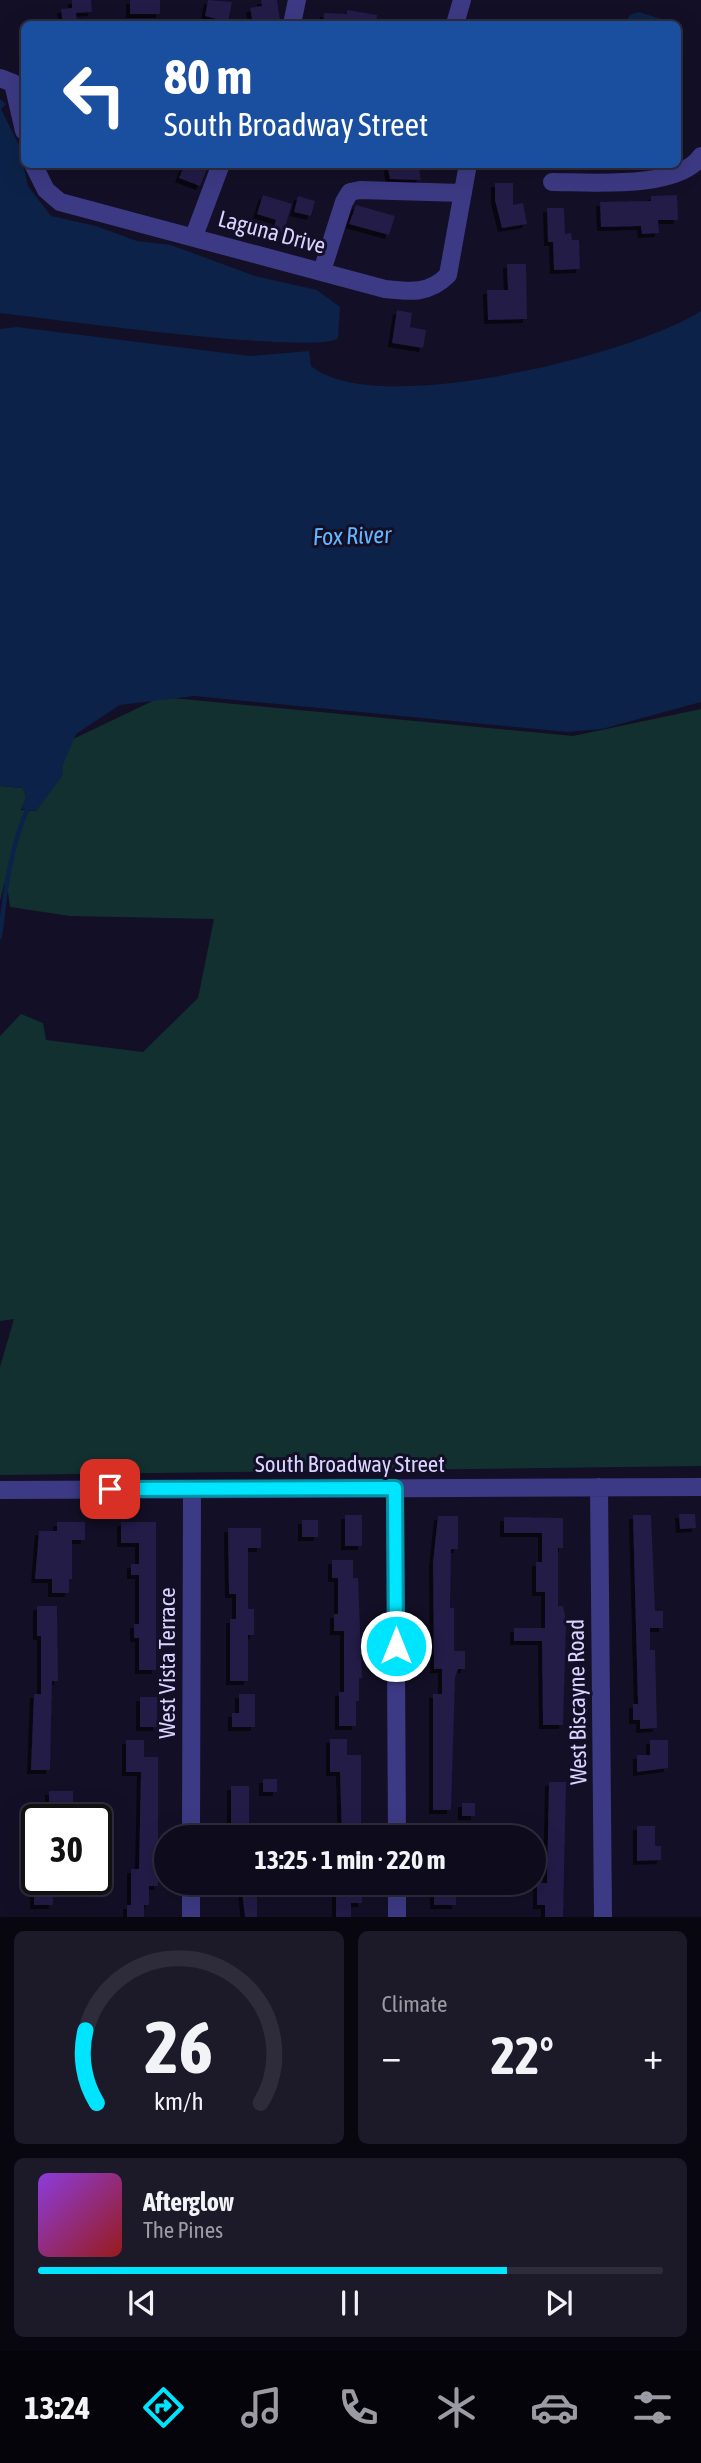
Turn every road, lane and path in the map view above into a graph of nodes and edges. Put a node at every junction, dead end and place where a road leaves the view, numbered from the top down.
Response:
1 (297, 0) edge
2 (462, 0) edge
3 (293, 21) edge
4 (456, 21) edge
5 (13, 80) edge
6 (21, 117) edge
7 (701, 156) edge
8 (35, 168) edge
9 (220, 168) edge
10 (467, 168) edge
11 (552, 182) dead end
12 (461, 201) junction
13 (194, 236) junction
14 (322, 271) junction
15 (701, 1487) edge
16 (395, 1488) junction
17 (599, 1488) junction
18 (192, 1489) junction
19 (0, 1490) edge
20 (191, 1825) edge
21 (397, 1825) edge
22 (191, 1895) edge
23 (397, 1895) edge
24 (191, 1917) edge
25 (397, 1917) edge
26 (603, 1917) edge

1 - 3 street
2 - 4 street
5 - 6 street
7 - 11 street
8 - 13 street, Laguna Drive
9 - 13 street
10 - 12 street, Laguna Drive
12 - 14 street
12 - 14 street, Laguna Drive
13 - 14 street, Laguna Drive
15 - 17 street, South Broadway Street
16 - 17 street, South Broadway Street
16 - 18 street, South Broadway Street
16 - 21 street
17 - 26 street, West Biscayne Road
18 - 19 street, South Broadway Street
18 - 20 street, West Vista Terrace
22 - 24 street
23 - 25 street

